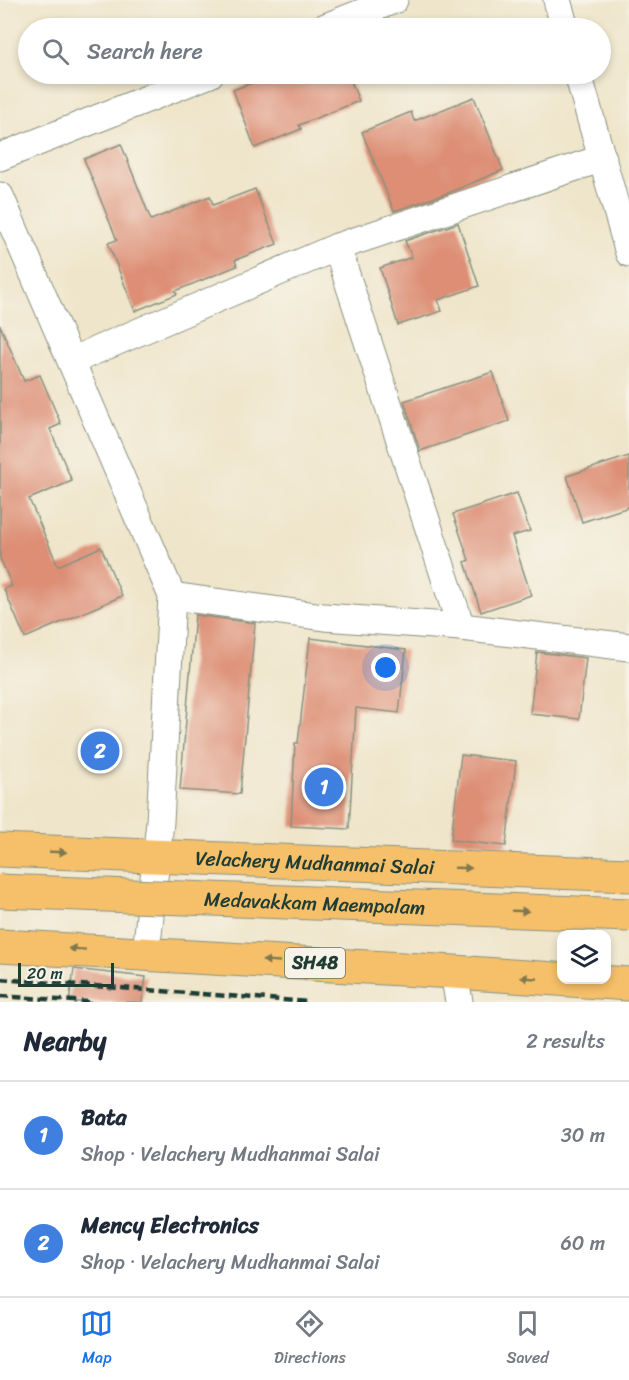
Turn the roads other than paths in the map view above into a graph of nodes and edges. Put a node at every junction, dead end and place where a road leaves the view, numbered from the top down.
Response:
1 (394, 0) edge
2 (557, 0) edge
3 (348, 18) edge
4 (562, 18) edge
5 (185, 84) edge
6 (581, 84) edge
7 (0, 157) edge
8 (603, 158) junction
9 (0, 196) edge
10 (337, 247) junction
11 (629, 253) edge
12 (71, 361) junction
13 (172, 596) junction
14 (461, 627) junction
15 (629, 647) edge
16 (0, 850) edge
17 (156, 856) junction
18 (629, 875) edge
19 (0, 891) edge
20 (629, 915) edge
21 (0, 946) edge
22 (146, 954) junction
23 (629, 984) edge
24 (457, 987) edge

1 - 3 street
2 - 4 street
5 - 7 street
6 - 8 street
8 - 10 street
8 - 11 street
9 - 12 street
10 - 12 street
10 - 14 street
12 - 13 street
13 - 14 street
13 - 17 street
14 - 15 street
16 -> 17 main road, Velachery Mudhanmai Salai
17 -> 18 main road, Velachery Mudhanmai Salai
17 - 22 street
19 -> 20 main road, Medavakkam Maempalam, bridge
22 -> 21 main road, SH48
24 -> 22 main road, SH48
23 -> 24 main road, SH48

